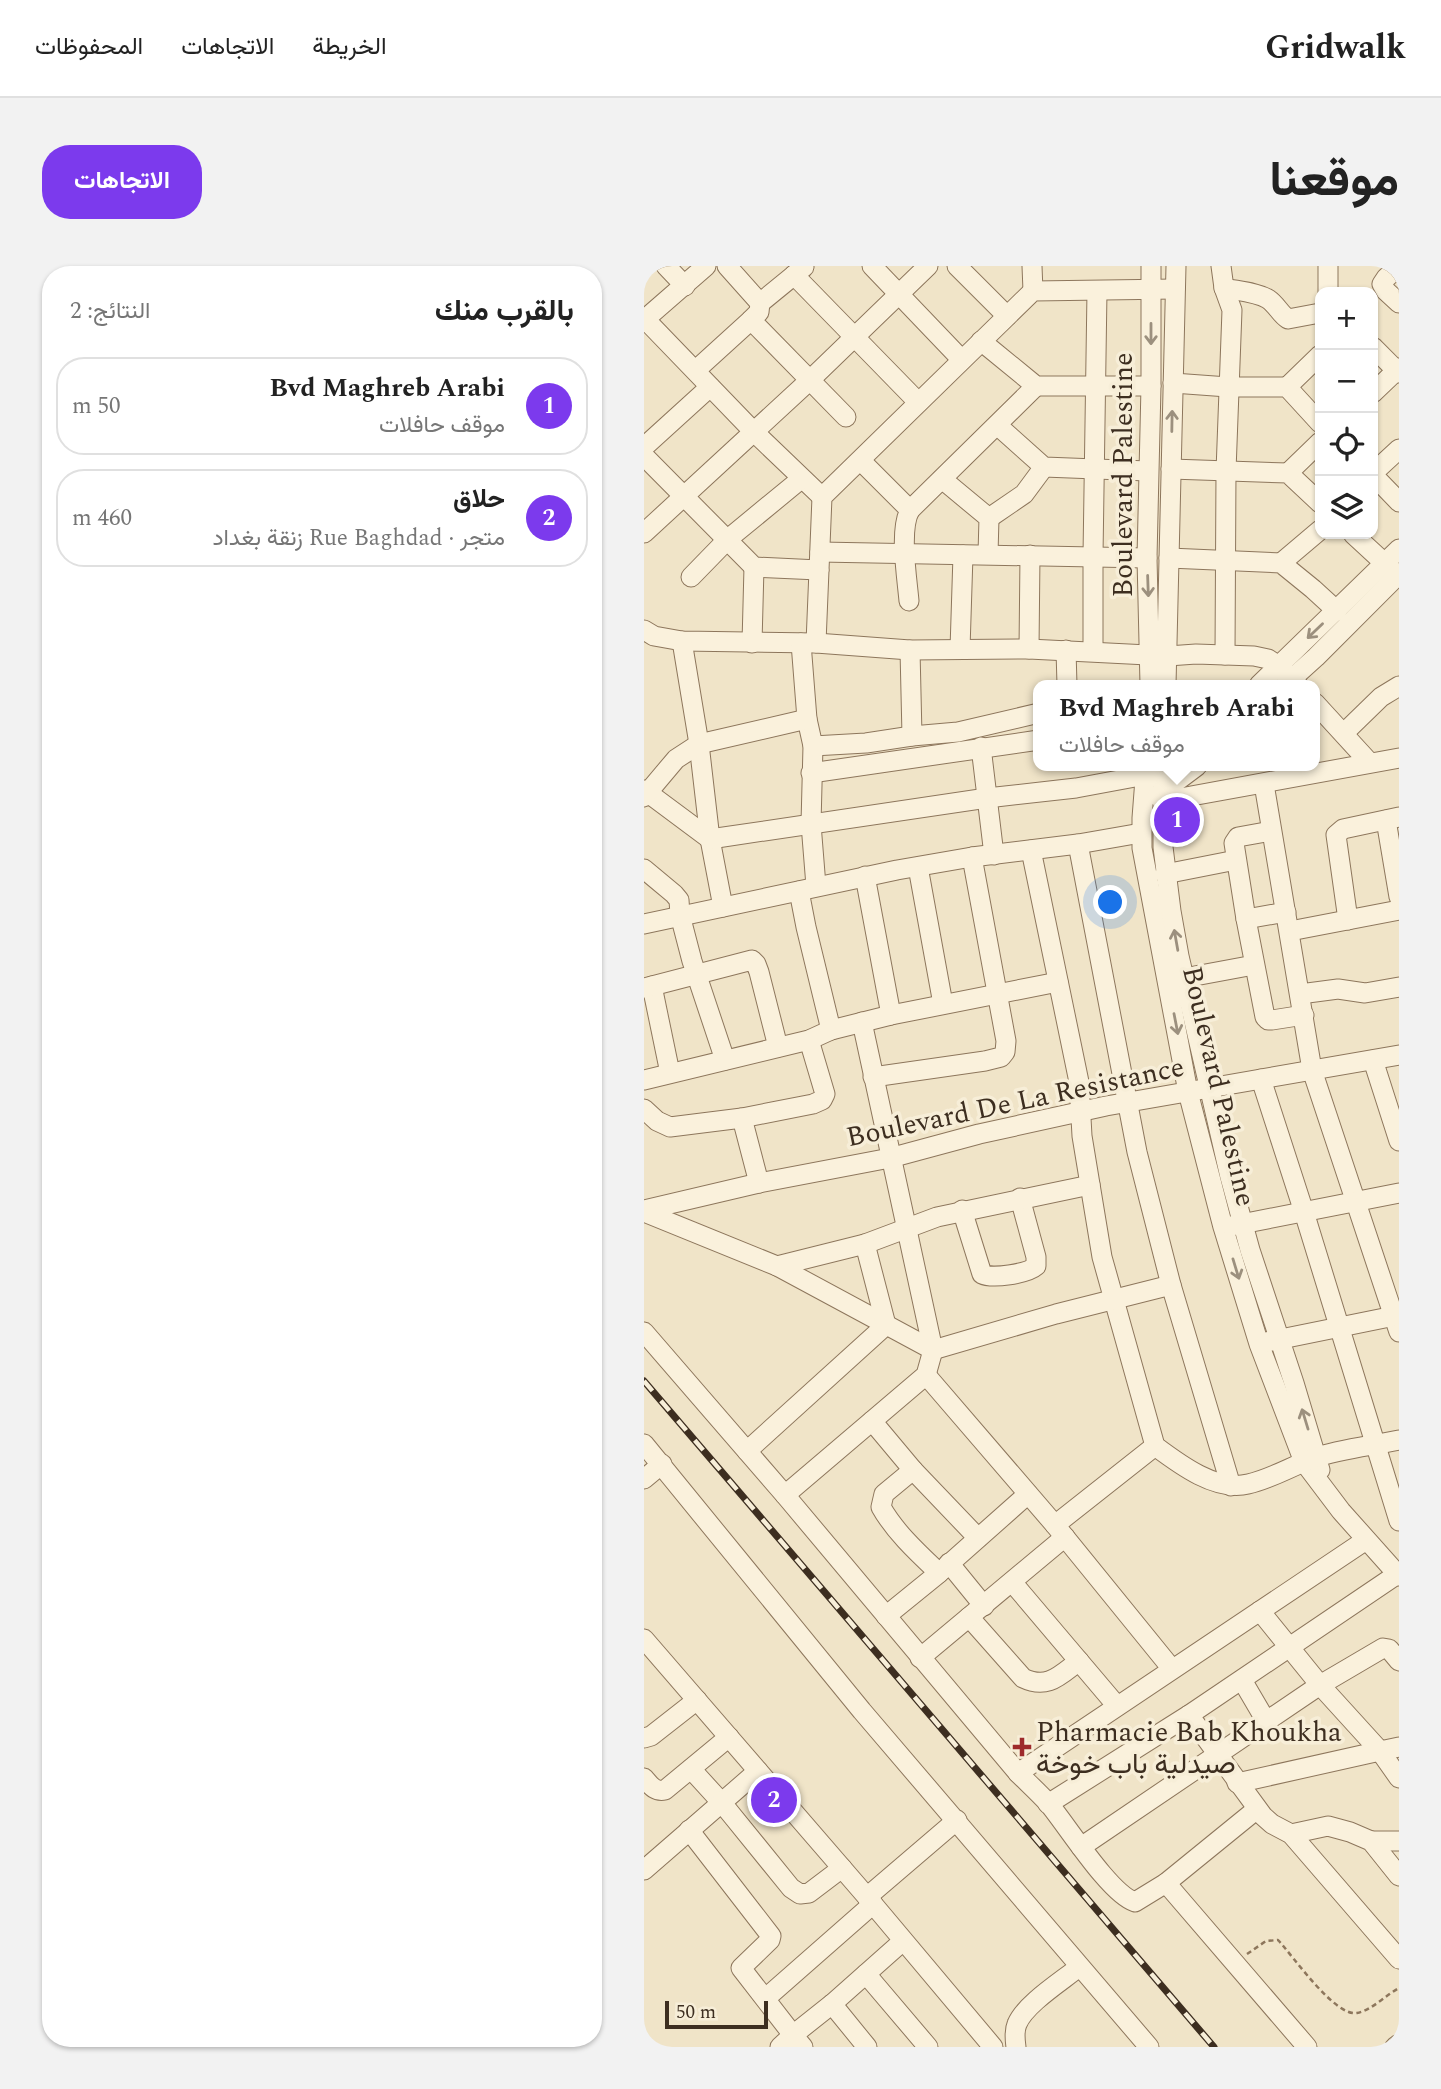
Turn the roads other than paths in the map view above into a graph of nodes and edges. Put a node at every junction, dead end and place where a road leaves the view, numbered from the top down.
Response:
1 (666, 266) edge
2 (706, 266) edge
3 (727, 266) edge
4 (872, 266) edge
5 (928, 266) edge
6 (957, 266) edge
7 (1152, 266) edge
8 (1175, 266) edge
9 (1221, 266) edge
10 (1328, 266) edge
11 (1399, 266) edge
12 (799, 270) edge
13 (1030, 275) edge
14 (685, 286) junction
15 (1328, 287) edge
16 (1224, 288) junction
17 (1151, 289) junction
18 (1175, 289) junction
19 (1097, 291) junction
20 (899, 295) junction
21 (1399, 303) edge
22 (755, 312) junction
23 (1315, 314) edge
24 (1007, 316) junction
25 (644, 319) edge
26 (855, 336) junction
27 (981, 341) junction
28 (1376, 350) edge
29 (961, 359) junction
30 (1315, 360) edge
31 (696, 370) junction
32 (1398, 370) edge
33 (810, 380) junction
34 (1172, 383) junction
35 (1096, 385) junction
36 (1036, 386) junction
37 (1151, 386) junction
38 (710, 387) junction
39 (1228, 387) junction
40 (1287, 387) junction
41 (1378, 388) edge
42 (918, 402) junction
43 (846, 417) dead end
44 (1315, 418) edge
45 (997, 425) junction
46 (753, 431) junction
47 (644, 447) edge
48 (1315, 447) edge
49 (1399, 449) edge
50 (644, 456) edge
51 (860, 461) junction
52 (1044, 467) junction
53 (1171, 469) junction
54 (1378, 469) edge
55 (1095, 470) junction
56 (1148, 471) junction
57 (1226, 471) junction
58 (1288, 473) junction
59 (1375, 476) edge
60 (801, 479) junction
61 (942, 479) junction
62 (683, 496) junction
63 (822, 497) junction
64 (1315, 498) edge
65 (1399, 502) edge
66 (910, 510) junction
67 (989, 518) junction
68 (644, 533) edge
69 (1315, 534) edge
70 (728, 539) junction
71 (1359, 539) edge
72 (1399, 549) edge
73 (906, 554) junction
74 (988, 554) junction
75 (963, 555) junction
76 (1030, 555) junction
77 (1093, 556) junction
78 (1147, 558) junction
79 (1169, 558) junction
80 (1226, 559) junction
81 (820, 561) junction
82 (1281, 563) junction
83 (754, 567) junction
84 (1394, 571) edge
85 (691, 577) dead end
86 (909, 601) dead end
87 (1337, 611) junction
88 (647, 638) edge
89 (682, 640) junction
90 (752, 643) junction
91 (809, 643) junction
92 (960, 649) junction
93 (1029, 649) junction
94 (910, 650) junction
95 (1066, 650) junction
96 (1093, 651) junction
97 (1159, 655) junction
98 (1225, 655) junction
99 (1289, 679) edge
100 (1067, 680) edge
101 (1152, 680) edge
102 (1165, 680) edge
103 (1399, 686) edge
104 (1320, 708) edge
105 (1033, 714) edge
106 (807, 719) junction
107 (1344, 733) junction
108 (912, 736) junction
109 (1033, 741) edge
110 (699, 744) junction
111 (813, 746) junction
112 (981, 747) junction
113 (1399, 758) edge
114 (1369, 762) junction
115 (1184, 771) edge
116 (811, 773) junction
117 (1157, 781) edge
118 (1264, 783) junction
119 (645, 793) edge
120 (987, 798) junction
121 (1393, 819) edge
122 (811, 824) junction
123 (1271, 831) junction
124 (1141, 833) junction
125 (710, 839) junction
126 (1078, 844) junction
127 (1031, 850) junction
128 (995, 855) junction
129 (972, 857) junction
130 (1236, 860) junction
131 (918, 867) junction
132 (644, 869) edge
133 (1166, 874) junction
134 (865, 876) junction
135 (808, 888) junction
136 (1399, 897) edge
137 (723, 907) junction
138 (1399, 911) edge
139 (680, 915) junction
140 (1245, 919) junction
141 (1348, 919) junction
142 (1288, 922) junction
143 (644, 924) edge
144 (1254, 965) junction
145 (696, 975) junction
146 (1184, 978) junction
147 (1058, 982) junction
148 (648, 987) edge
149 (1399, 987) edge
150 (996, 993) junction
151 (1300, 993) junction
152 (943, 1004) junction
153 (891, 1015) junction
154 (1304, 1015) junction
155 (862, 1022) junction
156 (831, 1030) junction
157 (809, 1040) junction
158 (778, 1047) junction
159 (1399, 1055) edge
160 (725, 1060) junction
161 (1373, 1060) junction
162 (1312, 1070) junction
163 (670, 1073) junction
164 (873, 1077) junction
165 (1261, 1079) junction
166 (644, 1080) edge
167 (1210, 1089) junction
168 (1188, 1092) junction
169 (1126, 1102) junction
170 (644, 1109) edge
171 (1080, 1112) junction
172 (742, 1118) junction
173 (1399, 1141) edge
174 (890, 1158) junction
175 (759, 1183) junction
176 (1090, 1185) junction
177 (1399, 1193) edge
178 (1020, 1198) junction
179 (1356, 1201) junction
180 (962, 1210) junction
181 (644, 1211) edge
182 (1304, 1212) junction
183 (1243, 1224) junction
184 (906, 1227) junction
185 (1223, 1227) junction
186 (865, 1244) junction
187 (777, 1266) junction
188 (1171, 1285) junction
189 (1114, 1299) junction
190 (1397, 1321) edge
191 (886, 1325) junction
192 (1339, 1327) junction
193 (644, 1332) edge
194 (1269, 1342) junction
195 (933, 1350) junction
196 (926, 1375) junction
197 (872, 1421) junction
198 (1399, 1440) edge
199 (644, 1444) edge
200 (1375, 1445) junction
201 (1155, 1446) junction
202 (747, 1451) junction
203 (1310, 1460) junction
204 (662, 1464) junction
205 (913, 1470) junction
206 (1225, 1478) junction
207 (644, 1479) edge
208 (1028, 1494) junction
209 (785, 1495) junction
210 (1399, 1521) edge
211 (1060, 1531) junction
212 (978, 1538) junction
213 (1366, 1540) junction
214 (944, 1568) junction
215 (1398, 1574) edge
216 (1012, 1582) junction
217 (1260, 1611) junction
218 (976, 1612) junction
219 (886, 1616) junction
220 (644, 1639) edge
221 (1289, 1648) junction
222 (920, 1658) junction
223 (1079, 1661) junction
224 (1399, 1661) edge
225 (1172, 1669) junction
226 (1242, 1680) junction
227 (1320, 1685) junction
228 (697, 1699) junction
229 (1117, 1706) junction
230 (1189, 1715) junction
231 (1266, 1721) junction
232 (729, 1737) junction
233 (644, 1738) edge
234 (1390, 1749) edge
235 (1217, 1756) junction
236 (691, 1769) junction
237 (758, 1771) junction
238 (1018, 1773) junction
239 (1399, 1778) edge
240 (644, 1779) edge
241 (1237, 1783) junction
242 (722, 1803) junction
243 (1048, 1804) junction
244 (1257, 1809) junction
245 (957, 1820) junction
246 (690, 1830) junction
247 (1291, 1834) junction
248 (1371, 1841) junction
249 (1399, 1841) edge
250 (1081, 1847) junction
251 (842, 1868) junction
252 (644, 1870) edge
253 (1399, 1876) edge
254 (1166, 1883) junction
255 (870, 1900) junction
256 (903, 1941) junction
257 (1399, 1959) edge
258 (1079, 1967) junction
259 (866, 1974) junction
260 (766, 1998) junction
261 (832, 2004) junction
262 (1017, 2023) junction
263 (792, 2043) edge
264 (991, 2045) edge
265 (867, 2047) edge
266 (928, 2047) edge
267 (1016, 2047) edge
268 (1149, 2047) edge
269 (1307, 2047) edge

1 - 14 street
2 - 14 street
3 - 22 street
4 - 20 street
5 - 20 street
6 - 24 street
7 - 17 street, Boulevard Palestine
8 - 18 street, Boulevard Palestine
9 - 16 street
10 - 15 street
11 - 21 street
12 - 22 street
12 - 26 street
13 - 19 street
13 - 24 street
14 - 25 street
16 - 23 street
16 - 39 street
17 - 18 street
17 - 19 street
17 -> 37 street, Boulevard Palestine
18 - 34 street, Boulevard Palestine
19 - 35 street
20 - 26 street
20 - 29 street
22 - 31 street
22 - 33 street
24 - 27 street
25 - 31 street
26 - 33 street
26 - 42 street
27 - 29 street
27 - 36 street
28 - 32 street
29 - 42 street
30 - 40 street
31 - 38 street
32 - 41 street
33 - 43 street
33 - 46 street
34 - 39 street
53 -> 34 street, Boulevard Palestine
35 - 36 street
35 - 37 street
35 - 55 street
36 - 45 street
37 - 56 street, Boulevard Palestine
38 - 46 street
38 - 47 street
39 - 40 street
39 - 57 street
40 - 44 street
42 - 51 street
45 - 52 street
45 - 61 street
46 - 60 street
46 - 62 street
48 - 58 street
49 - 54 street
50 - 62 street
51 - 63 street
51 - 66 street
52 - 55 street
52 - 67 street
53 - 57 street
53 - 79 street, Boulevard Palestine
55 - 56 street
55 - 77 street
56 - 78 street, Boulevard Palestine
57 - 58 street
57 - 80 street
58 - 64 street
59 - 65 street
60 - 63 street
60 - 70 street
61 - 66 street
61 - 67 street
62 - 68 street
62 - 70 street
63 - 81 street
66 - 73 street
67 - 74 street
69 - 82 street
70 - 83 street
70 - 85 street
71 - 84 street
72 - 84 street
73 - 75 street
73 - 81 street
73 - 86 street
74 - 75 street
74 - 76 street
75 - 92 street
76 - 77 street
76 - 93 street
77 - 78 street
77 - 96 street
78 -> 97 street, Boulevard Palestine
79 - 80 street
79 - 97 street, Boulevard Palestine
80 - 82 street
80 - 98 street
81 - 83 street
81 - 91 street
82 - 87 street
83 - 90 street
84 - 87 street
84 - 99 street
87 -> 99 street
88 - 89 street
89 - 90 street
89 - 110 street
90 - 91 street
91 - 94 street
91 - 106 street
92 - 93 street
92 - 94 street
93 - 95 street
94 - 108 street
95 - 96 street
95 - 100 street
96 - 97 street
97 - 98 street
97 - 101 street, Boulevard Palestine
97 - 102 street, Boulevard Palestine
98 - 99 street
103 - 107 street
104 - 107 street
105 - 108 street
106 - 110 street
106 - 111 street
107 - 114 street
108 - 111 street
109 - 112 street
110 - 119 street
110 - 125 street
111 - 116 street
112 - 116 street
112 - 120 street
113 - 114 street
114 - 118 street
115 - 117 street
116 - 122 street
117 - 118 street
117 - 120 street
117 - 124 street, Boulevard Palestine
117 - 133 street, Boulevard Palestine
118 - 123 street
119 - 125 street
120 - 122 street
120 - 128 street
121 - 136 street
121 - 141 street
122 - 125 street
122 - 135 street
123 - 130 street
123 - 142 street
124 - 126 street
124 -> 168 street, Boulevard Palestine
125 - 137 street
126 - 127 street
126 - 169 street
127 - 128 street
127 - 147 street
128 - 129 street
129 - 131 street
129 - 150 street
130 - 133 street
130 - 140 street
131 - 134 street
131 - 152 street
132 - 139 street
146 -> 133 street, Boulevard Palestine
134 - 135 street
134 - 153 street
135 - 137 street
135 - 156 street
137 - 139 street
138 - 141 street
139 - 143 street
139 - 145 street
140 - 142 street
140 - 144 street
141 - 142 street
142 - 151 street
144 - 146 street
144 - 154 street
145 - 148 street
145 - 158 street
145 - 160 street
146 - 167 street, Boulevard Palestine
147 - 150 street
147 - 171 street
148 - 163 street
149 - 151 street
150 - 152 street
150 - 164 street
151 - 154 street
152 - 153 street
153 - 155 street
154 - 162 street
155 - 156 street
155 - 164 street
156 - 157 street
157 - 158 street
157 - 172 street
158 - 160 street
159 - 161 street, Boulevard De La Resistance
160 - 163 street
161 - 162 street, Boulevard De La Resistance
161 - 173 street
162 - 165 street, Boulevard De La Resistance
162 - 179 street
163 - 166 street
164 - 174 street
165 - 167 street, Boulevard De La Resistance
165 - 182 street
167 - 168 street, Boulevard De La Resistance
167 - 183 street, Boulevard Palestine
168 - 169 street, Boulevard De La Resistance
168 - 185 street, Boulevard Palestine
169 - 171 street, Boulevard De La Resistance
169 - 188 street
170 - 172 street
171 - 174 street, Boulevard De La Resistance
171 - 176 street
172 - 175 street
174 - 175 street, Boulevard De La Resistance
174 - 184 street
175 - 181 street, Boulevard De La Resistance
176 - 178 street
176 - 189 street
177 - 179 street
178 - 180 street
178 - 180 street
179 - 182 street
179 - 190 street
180 - 184 street
181 - 187 street
182 - 183 street
182 - 192 street
183 - 185 street
183 - 194 street, Boulevard Palestine
184 - 186 street
184 - 195 street
185 -> 194 street, Boulevard Palestine
186 - 187 street
186 - 191 street
187 - 191 street
188 - 189 street
188 - 206 street
189 - 195 street
189 - 201 street
190 - 192 street
191 - 195 street
191 - 202 street
192 - 194 street
192 - 200 street
193 - 202 street
194 - 203 street, Boulevard Palestine
195 - 196 street
196 - 197 street
196 - 208 street
197 - 205 street
197 - 209 street
198 - 200 street
199 - 204 street
200 - 203 street
200 - 210 street
201 - 206 street
201 - 211 street
202 - 209 street
203 - 206 street
203 - 213 street, Boulevard Palestine
204 - 207 street
204 - 245 street
205 - 212 street
205 - 214 street
208 - 211 street
208 - 212 street
209 - 219 street
211 - 216 street
211 - 225 street
212 - 214 street
213 - 215 street, Boulevard Palestine
213 - 217 street
214 - 218 street
214 - 219 street
215 - 221 street
216 - 218 street
216 - 223 street
217 - 221 street
217 - 225 street
218 - 222 street
218 - 223 street
219 - 222 street
220 - 228 street
221 - 226 street
221 - 227 street
222 - 238 street
223 - 229 street
224 - 227 street
225 - 229 street
226 - 230 street
226 - 231 street
227 - 231 street
227 - 234 street
228 - 232 street
228 - 233 street
229 - 238 street
230 - 235 street
230 - 243 street
231 - 235 street
232 - 236 street
232 - 237 street
234 - 239 street
234 - 241 street
235 - 241 street
235 - 250 street
236 - 240 street
236 - 242 street
237 - 242 street
237 - 251 street
238 - 243 street
241 - 244 street
242 - 246 street
242 - 251 street
243 - 250 street
244 - 247 street
244 - 254 street
245 - 255 street
245 - 258 street
246 - 252 street
246 - 260 street
247 - 248 street
247 - 257 street
248 - 249 street
248 - 253 street
250 - 254 street
251 - 255 street
254 - 269 street
255 - 256 street
255 - 260 street
256 - 259 street
256 - 264 street
258 - 262 street
258 - 268 street
259 - 261 street
259 - 266 street
260 - 263 street
261 - 263 street
261 - 265 street
262 - 264 street
262 - 267 street

